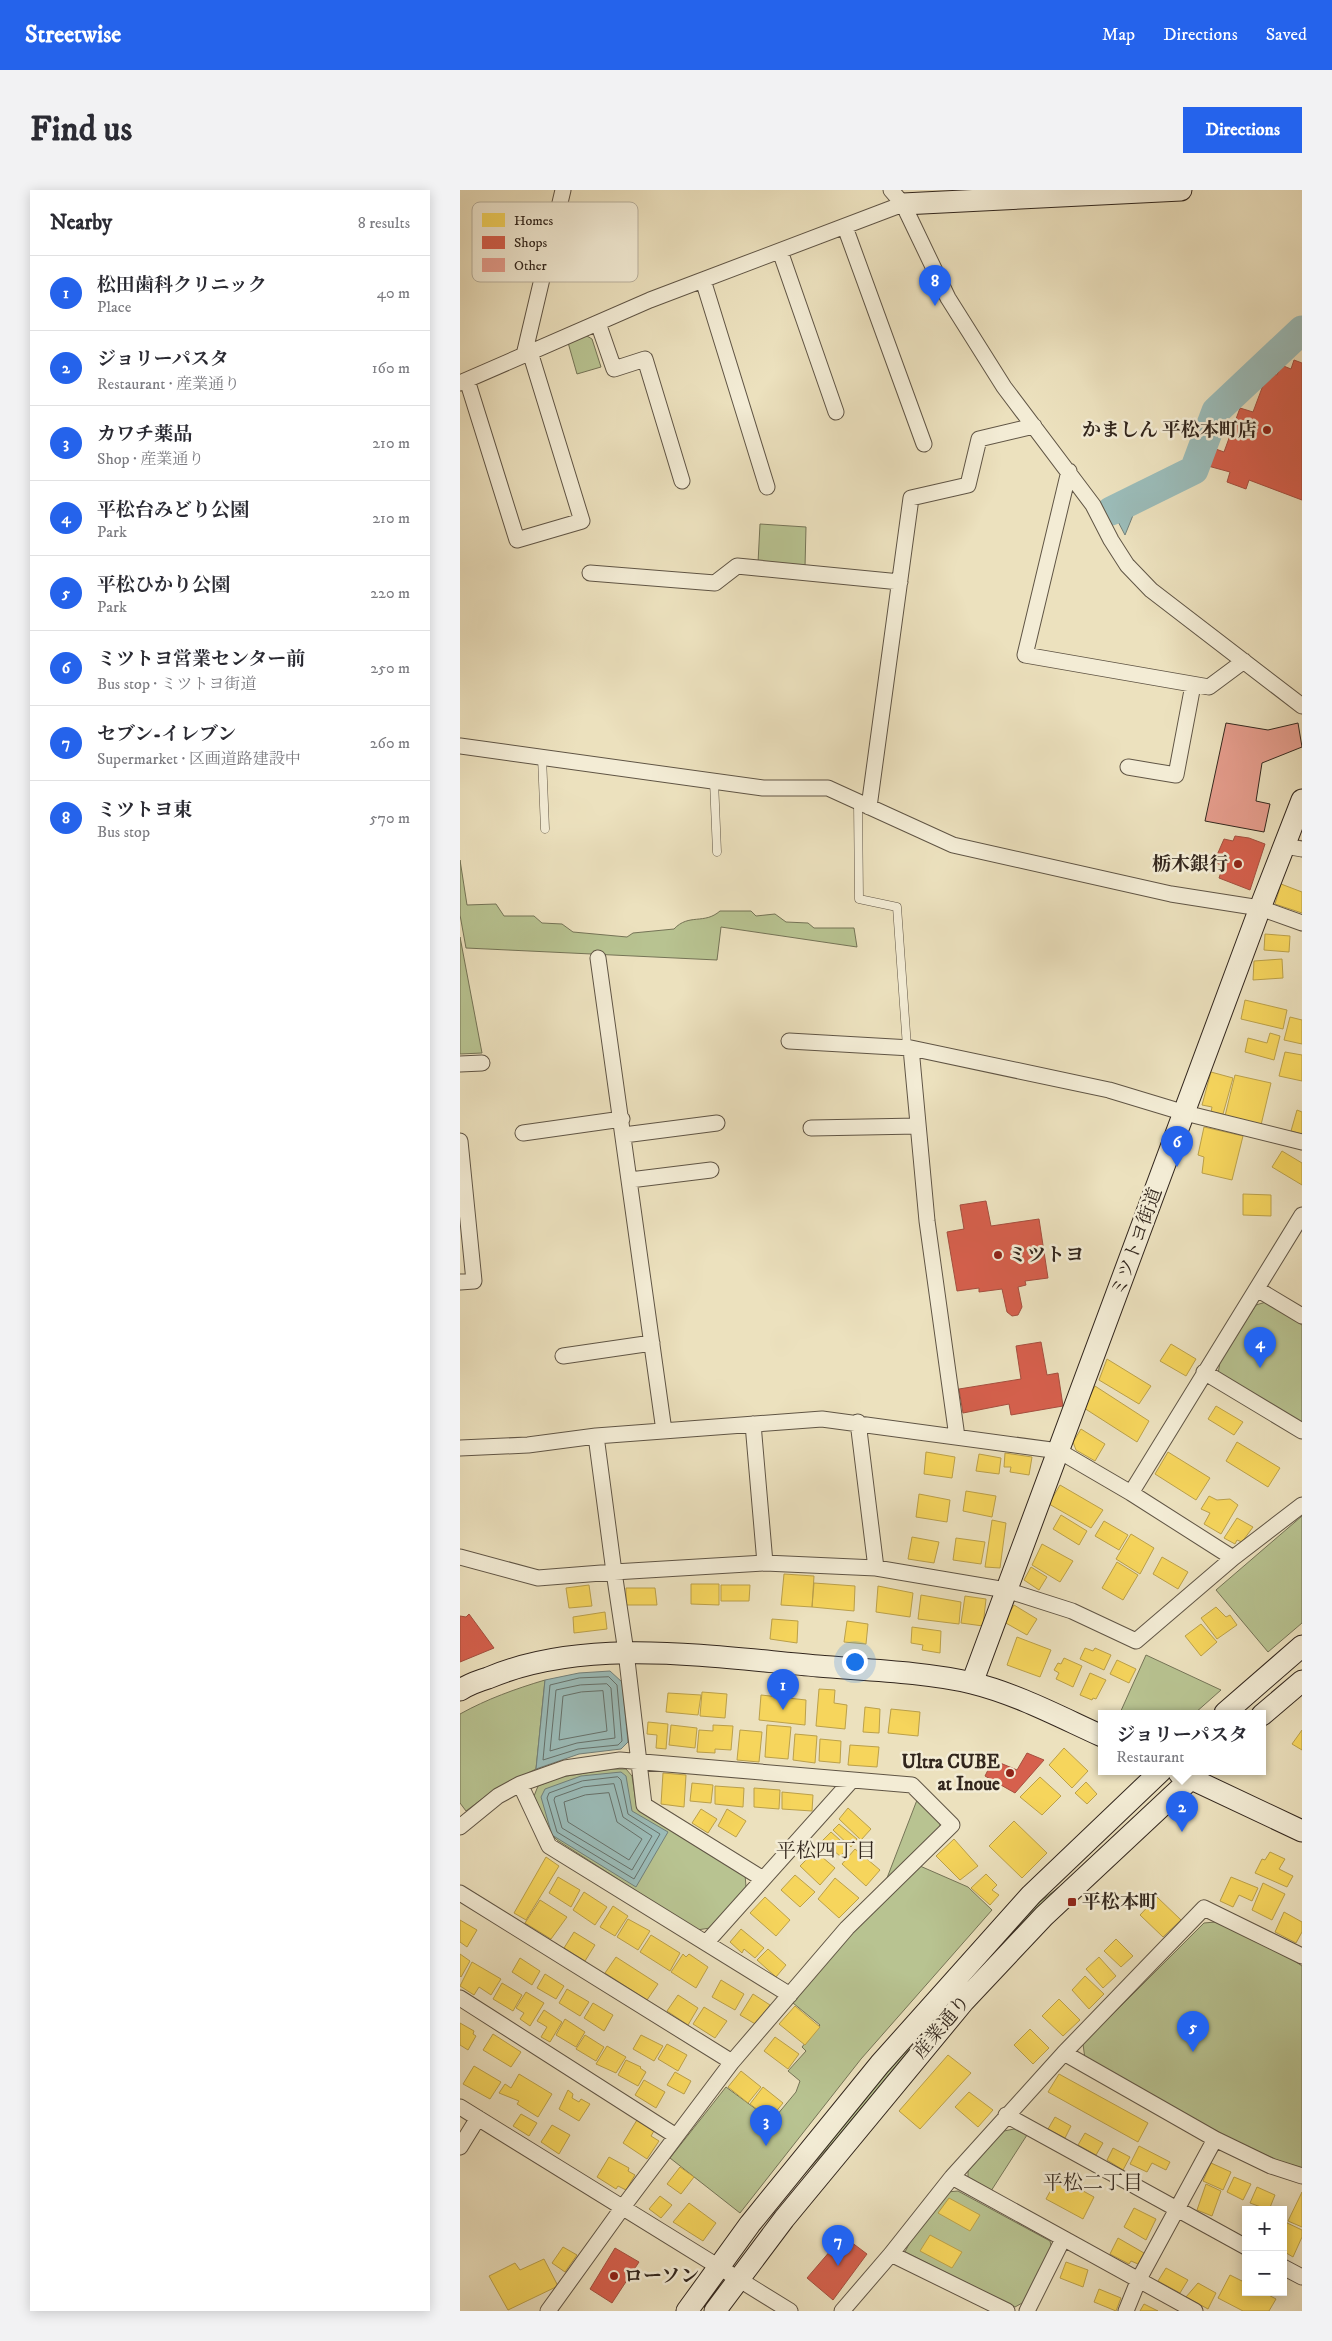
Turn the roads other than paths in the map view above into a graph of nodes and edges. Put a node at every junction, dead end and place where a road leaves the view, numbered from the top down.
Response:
1 (1181, 190) edge
2 (1024, 194) edge
3 (897, 197) edge
4 (845, 226) junction
5 (780, 251) junction
6 (703, 280) junction
7 (543, 282) edge
8 (598, 323) junction
9 (527, 354) junction
10 (464, 382) edge
11 (836, 412) dead end
12 (1034, 426) junction
13 (924, 444) dead end
14 (1069, 471) junction
15 (682, 481) dead end
16 (767, 487) dead end
17 (590, 573) dead end
18 (900, 582) junction
19 (1244, 661) junction
20 (1193, 685) junction
21 (1302, 706) edge
22 (460, 746) edge
23 (542, 757) junction
24 (1128, 767) dead end
25 (714, 781) junction
26 (1302, 800) edge
27 (863, 804) junction
28 (545, 829) dead end
29 (1294, 847) edge
30 (717, 852) dead end
31 (1260, 908) junction
32 (1302, 923) edge
33 (598, 958) dead end
34 (789, 1041) dead end
35 (909, 1047) junction
36 (482, 1063) dead end
37 (460, 1064) edge
38 (1185, 1113) junction
39 (622, 1119) junction
40 (717, 1123) dead end
41 (918, 1126) junction
42 (811, 1128) dead end
43 (523, 1133) dead end
44 (624, 1135) junction
45 (460, 1141) edge
46 (1302, 1142) edge
47 (711, 1170) dead end
48 (630, 1180) junction
49 (1302, 1215) edge
50 (460, 1282) edge
51 (1257, 1289) junction
52 (1302, 1316) edge
53 (652, 1343) junction
54 (563, 1356) dead end
55 (1204, 1372) junction
56 (858, 1422) junction
57 (753, 1424) junction
58 (664, 1431) junction
59 (1302, 1431) edge
60 (596, 1436) junction
61 (956, 1437) junction
62 (460, 1448) edge
63 (1059, 1451) junction
64 (1131, 1493) junction
65 (1302, 1504) edge
66 (460, 1556) edge
67 (1233, 1558) junction
68 (766, 1563) junction
69 (876, 1568) junction
70 (614, 1572) junction
71 (1006, 1590) junction
72 (1302, 1646) edge
73 (626, 1652) junction
74 (1302, 1681) edge
75 (972, 1683) junction
76 (460, 1690) edge
77 (1229, 1710) edge
78 (1266, 1712) edge
79 (1098, 1734) edge
80 (637, 1760) junction
81 (1157, 1775) edge
82 (1187, 1775) edge
83 (1190, 1775) edge
84 (852, 1780) junction
85 (520, 1784) junction
86 (460, 1827) edge
87 (1302, 1831) edge
88 (763, 1879) junction
89 (460, 1893) edge
90 (706, 1943) junction
91 (1302, 1956) edge
92 (790, 1995) junction
93 (460, 1998) edge
94 (1064, 2053) junction
95 (732, 2062) junction
96 (460, 2106) edge
97 (1006, 2115) junction
98 (478, 2118) junction
99 (676, 2136) junction
100 (1215, 2139) junction
101 (460, 2148) edge
102 (1298, 2175) edge
103 (952, 2177) junction
104 (622, 2208) junction
105 (1178, 2209) junction
106 (1063, 2239) junction
107 (1242, 2245) edge
108 (891, 2254) junction
109 (718, 2266) junction
110 (1287, 2269) edge
111 (1302, 2277) edge
112 (739, 2279) junction
113 (1139, 2280) junction
114 (548, 2311) edge
115 (688, 2311) edge
116 (715, 2311) edge
117 (790, 2311) edge
118 (842, 2311) edge
119 (1007, 2311) edge
120 (1027, 2311) edge
121 (1126, 2311) edge
122 (1194, 2311) edge

1 - 2 street
2 - 3 street
3 - 4 street
3 - 12 street
4 - 5 street
4 - 13 street
5 - 6 street
5 - 11 street
6 - 8 street
6 - 16 street
7 - 9 street
8 - 9 street
8 - 15 street
9 - 10 street
9 - 10 street
12 - 14 street
12 - 18 street
14 - 19 street
14 - 20 street
17 - 18 street
18 - 27 street
19 - 20 street
19 - 21 street
20 - 24 street
22 - 23 street
23 - 25 street
23 - 28 lane
25 - 27 street
25 - 30 lane
26 - 29 street, ミツトヨ街道
27 - 31 street
27 - 35 lane
29 - 31 street, ミツトヨ街道
31 - 32 street
31 - 38 street, ミツトヨ街道
33 - 39 street
34 - 35 street
35 - 38 street
35 - 41 street
36 - 37 street
38 - 46 street
38 - 63 street, ミツトヨ街道
39 - 43 street
39 - 44 street
40 - 44 street
41 - 42 street
41 - 61 street
44 - 48 street
45 - 50 street
47 - 48 street
48 - 53 street
49 - 51 street
51 - 52 street
51 - 55 street
53 - 54 street
53 - 58 street
55 - 59 street
55 - 64 street
56 - 57 street
56 - 61 street
56 - 69 street
57 - 58 street
57 - 68 street
58 - 60 street
60 - 62 street
60 - 70 street
61 - 63 street
63 - 64 street
63 - 71 street, ミツトヨ街道
64 - 67 street
65 - 67 street
66 - 70 street
67 - 71 street
68 - 69 street
68 - 70 street
69 - 71 street
70 - 73 street
71 - 75 street, ミツトヨ街道
72 - 77 street
73 - 75 street
73 - 76 street
73 - 80 street
74 - 78 street
75 - 79 street
80 - 84 street
80 - 85 street
80 - 88 street
81 - 109 street, 産業通り
82 - 112 street, 産業通り
83 - 87 street
84 - 88 street
84 - 92 street
85 - 86 street
85 - 90 street
88 - 90 street
89 - 95 street
90 - 92 street
91 - 94 street
92 - 95 street
93 - 99 street
94 - 97 street
94 - 100 street
95 - 99 street
96 - 98 street
97 - 103 street
97 - 105 street
98 - 101 street
98 - 104 street
99 - 104 street
100 - 102 street
100 - 105 street
103 - 106 street
103 - 108 street
104 - 109 street
104 - 114 street
105 - 107 street
105 - 113 street
106 - 113 street
106 - 120 street
108 - 118 street
108 - 119 street
109 - 112 street
109 - 115 street, 産業通り
110 - 111 street
112 - 116 street, 産業通り
112 - 117 street
113 - 121 street
113 - 122 street

